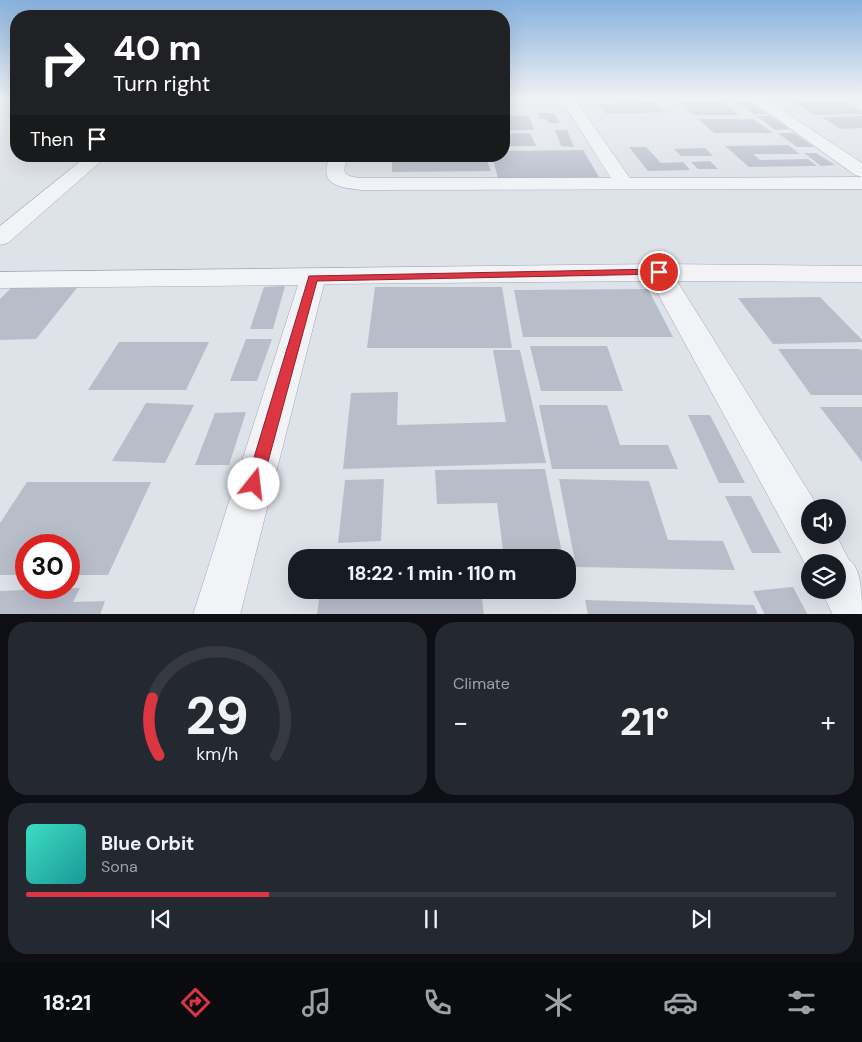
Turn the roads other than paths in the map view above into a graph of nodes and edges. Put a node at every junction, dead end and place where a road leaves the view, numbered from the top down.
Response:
1 (587, 127) edge
2 (797, 127) edge
3 (91, 162) edge
4 (337, 162) edge
5 (862, 171) edge
6 (624, 183) junction
7 (862, 183) edge
8 (0, 238) edge
9 (659, 272) junction
10 (862, 274) edge
11 (313, 278) junction
12 (0, 280) edge
13 (801, 516) edge
14 (846, 592) edge
15 (216, 614) edge
16 (859, 614) edge

1 - 6 street
2 - 5 street
3 - 8 street
4 - 6 street
6 - 7 street
9 - 10 street
9 - 11 street
9 - 13 street
11 - 12 street
11 - 15 street
14 - 16 street

